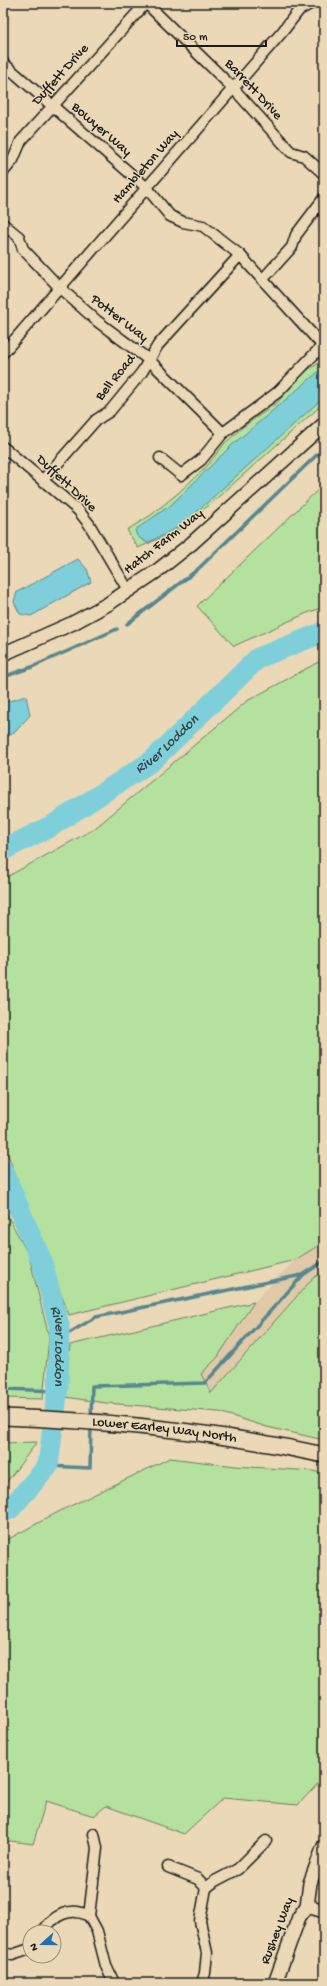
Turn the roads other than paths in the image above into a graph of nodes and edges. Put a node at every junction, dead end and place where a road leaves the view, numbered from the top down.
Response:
1 (146, 3) edge
2 (312, 3) edge
3 (3, 63) edge
4 (233, 88) junction
5 (52, 106) junction
6 (3, 172) edge
7 (324, 174) edge
8 (147, 188) junction
9 (324, 198) edge
10 (3, 224) edge
11 (240, 255) junction
12 (263, 279) junction
13 (60, 288) junction
14 (323, 345) edge
15 (3, 353) edge
16 (149, 360) junction
17 (324, 424) edge
18 (223, 433) junction
19 (3, 447) edge
20 (160, 458) dead end
21 (43, 480) junction
22 (128, 590) junction
23 (3, 654) edge
24 (3, 1417) edge
25 (324, 1455) edge
26 (94, 1834) dead end
27 (266, 1841) dead end
28 (324, 1846) edge
29 (168, 1867) dead end
30 (206, 1888) junction
31 (307, 1906) junction
32 (324, 1911) edge
33 (89, 1916) junction
34 (49, 1924) edge
35 (22, 1952) edge
36 (3, 1953) edge
37 (114, 1983) edge
38 (202, 1983) edge
39 (275, 1983) edge

1 - 4 street, Barrett Drive
1 - 5 street, Duffett Drive
2 - 4 street, Hambleton Way
3 - 5 street, Bowyer Way
4 - 7 street, Barrett Drive
4 - 8 street, Hambleton Way
5 - 6 street, Duffett Drive
5 - 8 street, Bowyer Way
8 - 11 street, Bowyer Way
8 - 13 street, Hambleton Way
9 - 12 street
10 - 13 street, Potter Way
11 - 12 street, Bowyer Way
11 - 16 street, Bell Road
12 - 14 street, Bowyer Way
13 - 15 street, Hambleton Way
13 - 16 street, Potter Way
14 - 18 street
16 - 18 street, Potter Way
16 - 21 street, Bell Road
17 - 22 street, Hatch Farm Way
18 - 20 street
19 - 21 street, Duffett Drive
21 - 22 street, Duffett Drive
22 - 23 street, Hatch Farm Way
24 - 25 main road, Lower Earley Way North
26 - 33 street
27 - 30 street
28 - 31 street, Rushey Way
29 - 30 street
30 - 38 street
31 - 32 street
31 - 39 street, Rushey Way
33 - 34 street
33 - 37 street
35 - 36 street

